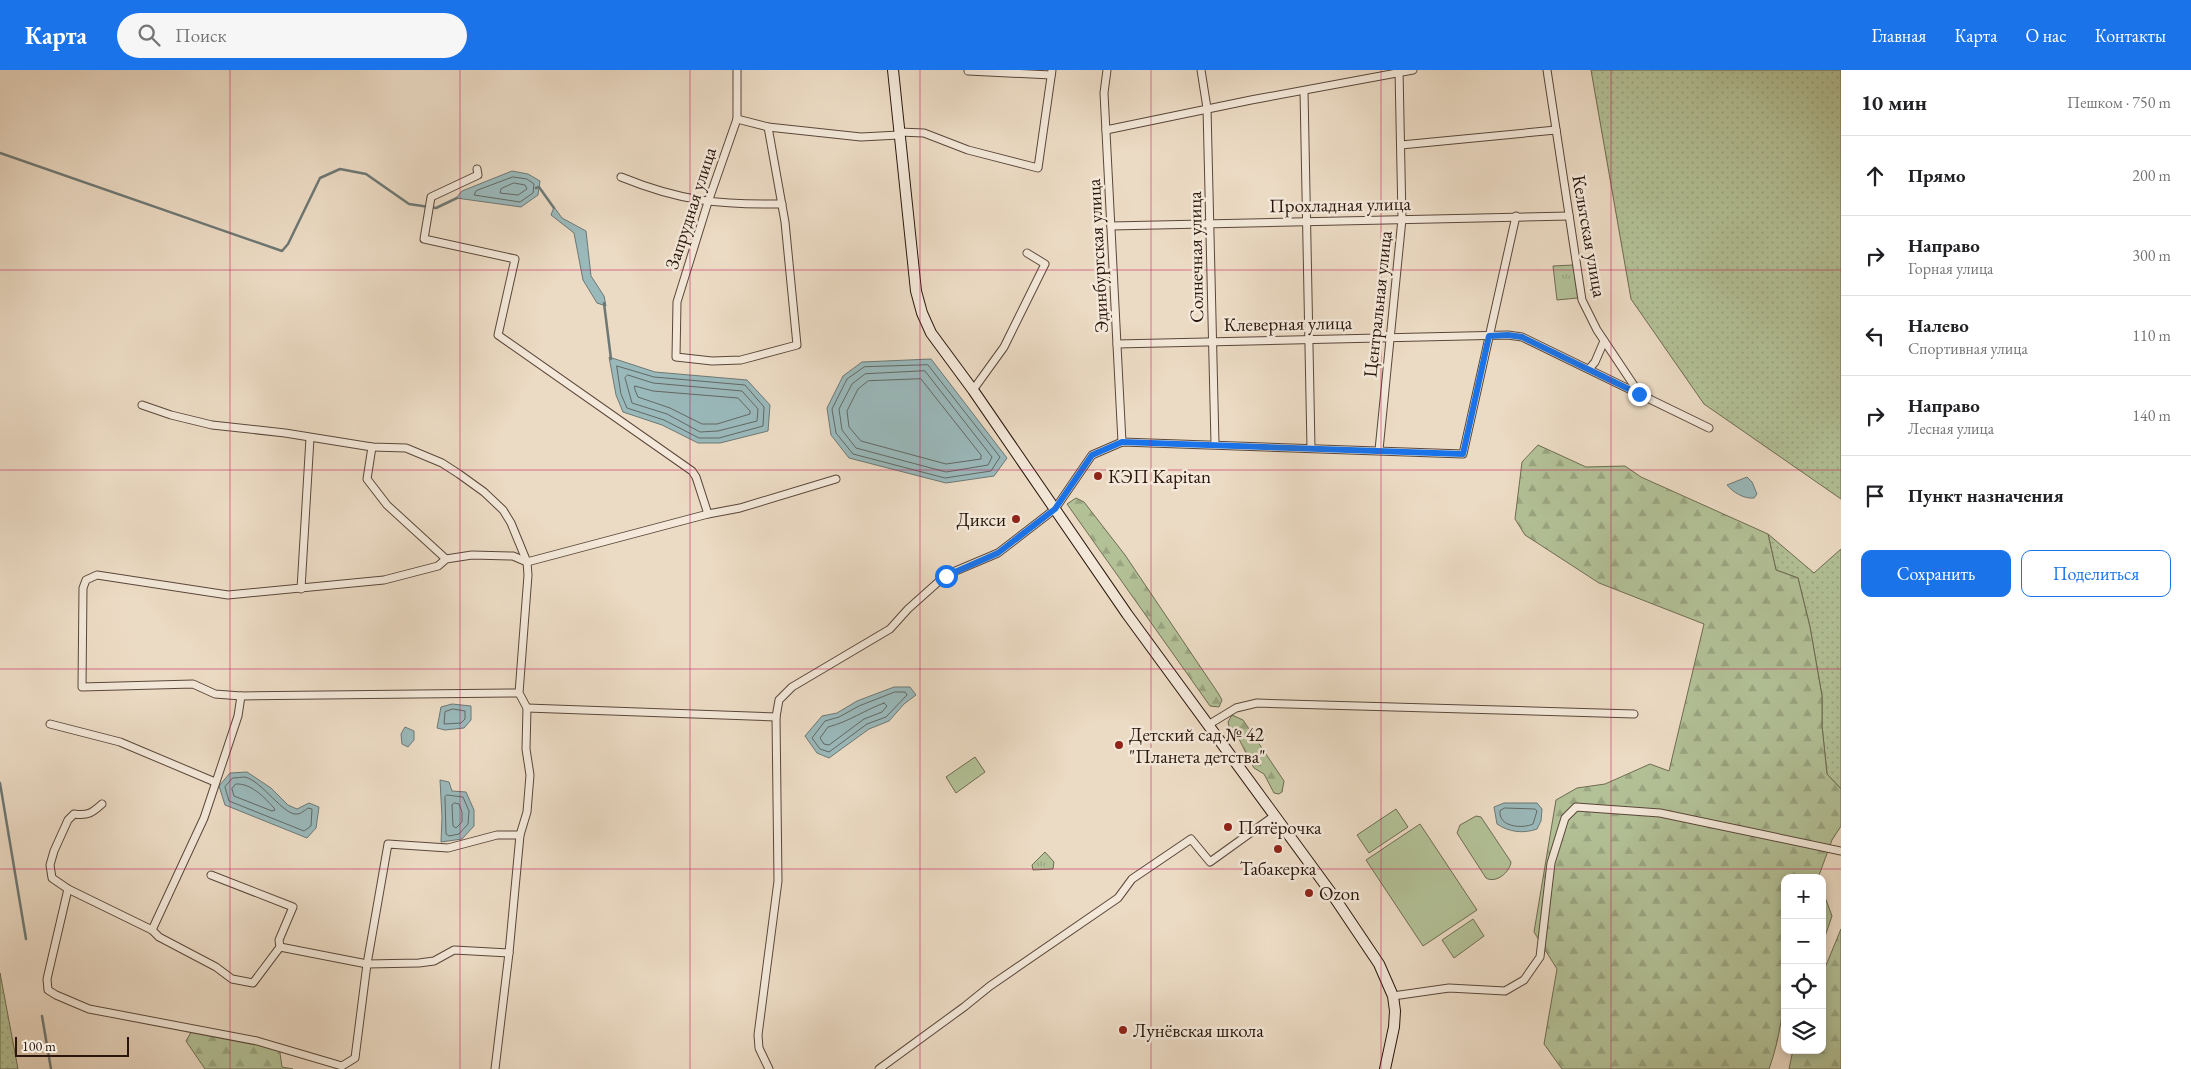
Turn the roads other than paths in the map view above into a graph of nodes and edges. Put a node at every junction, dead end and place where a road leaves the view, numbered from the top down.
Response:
1 (737, 70) edge
2 (893, 70) edge
3 (1107, 70) edge
4 (1201, 70) edge
5 (1413, 70) edge
6 (1547, 70) edge
7 (968, 71) edge
8 (1399, 71) edge
9 (1052, 73) edge
10 (1304, 92) junction
11 (1207, 108) junction
12 (737, 119) junction
13 (768, 126) junction
14 (1106, 130) junction
15 (1556, 130) junction
16 (899, 133) junction
17 (1401, 145) junction
18 (476, 169) dead end
19 (620, 177) dead end
20 (708, 202) junction
21 (782, 204) junction
22 (1516, 216) junction
23 (1569, 216) junction
24 (1402, 219) junction
25 (1306, 222) junction
26 (1211, 223) junction
27 (1111, 226) junction
28 (1027, 253) dead end
29 (1489, 336) junction
30 (1390, 337) junction
31 (1309, 340) junction
32 (1214, 341) junction
33 (1604, 341) junction
34 (1117, 344) junction
35 (1589, 369) junction
36 (973, 390) junction
37 (1639, 394) junction
38 (142, 405) dead end
39 (1708, 428) dead end
40 (310, 438) junction
41 (1122, 442) junction
42 (1215, 444) junction
43 (372, 447) junction
44 (1311, 448) junction
45 (1379, 450) junction
46 (836, 480) dead end
47 (1055, 509) junction
48 (708, 514) junction
49 (446, 559) junction
50 (527, 562) junction
51 (301, 589) junction
52 (519, 692) junction
53 (241, 696) junction
54 (527, 708) junction
55 (1634, 714) dead end
56 (776, 717) junction
57 (50, 724) dead end
58 (1208, 725) junction
59 (215, 782) junction
60 (102, 804) dead end
61 (1274, 816) junction
62 (520, 835) junction
63 (1841, 851) edge
64 (211, 875) dead end
65 (68, 889) junction
66 (152, 930) junction
67 (280, 947) junction
68 (509, 953) junction
69 (367, 964) junction
70 (1393, 996) junction
71 (495, 1069) edge
72 (769, 1069) edge
73 (879, 1069) edge
74 (1385, 1069) edge

1 - 12 street, Запрудная улица
2 - 16 street
3 - 14 street, Эдинбургская улица
4 - 11 street, Солнечная улица
5 - 8 street
6 - 15 street, Кельтская улица
7 - 9 street
8 - 10 street
8 - 17 street, Центральная улица
9 - 16 street
10 - 11 street
10 - 25 street
11 - 14 street
11 - 26 street, Солнечная улица
12 - 13 street
12 - 20 street, Запрудная улица
13 - 16 street
13 - 21 street
14 - 27 street, Эдинбургская улица
15 - 17 street
15 - 23 street, Кельтская улица
16 - 36 street
17 - 24 street, Центральная улица
18 - 48 street
19 - 20 street
20 - 21 street
20 - 21 street, Запрудная улица
22 - 23 street, Прохладная улица
22 - 24 street, Прохладная улица
22 - 29 street
23 - 33 street, Кельтская улица
24 - 25 street, Прохладная улица
24 - 30 street, Центральная улица
25 - 26 street, Прохладная улица
25 - 31 street
26 - 27 street, Прохладная улица
26 - 32 street, Солнечная улица
27 - 34 street, Эдинбургская улица
28 - 36 street
29 - 30 street, Клеверная улица
29 - 35 street, Клеверная улица
29 - 45 street
30 - 31 street, Клеверная улица
30 - 45 street, Центральная улица
31 - 32 street, Клеверная улица
31 - 44 street
32 - 34 street, Клеверная улица
32 - 42 street, Солнечная улица
33 - 35 street
33 - 37 street, Кельтская улица
34 - 41 street, Эдинбургская улица
35 - 37 street, Клеверная улица
36 - 47 street
37 - 39 street, Клеверная улица
38 - 40 street
40 - 43 street
40 - 51 street
41 - 42 street
41 - 47 street
42 - 44 street
43 - 49 street
43 - 50 street
44 - 45 street
46 - 48 street
47 - 56 street
47 - 58 street
48 - 50 street
49 - 50 street
49 - 51 street
50 - 52 street
51 - 53 street
52 - 53 street
52 - 54 street
53 - 59 street
54 - 56 street
54 - 62 street
55 - 58 street
56 - 72 street
57 - 59 street
58 - 61 street
59 - 66 street
60 - 65 street
61 - 70 street
61 - 73 street
62 - 68 street
62 - 69 street
63 - 70 street
64 - 67 street
65 - 66 street
65 - 69 street
66 - 67 street
67 - 69 street
68 - 69 street
68 - 71 street
70 - 74 street

